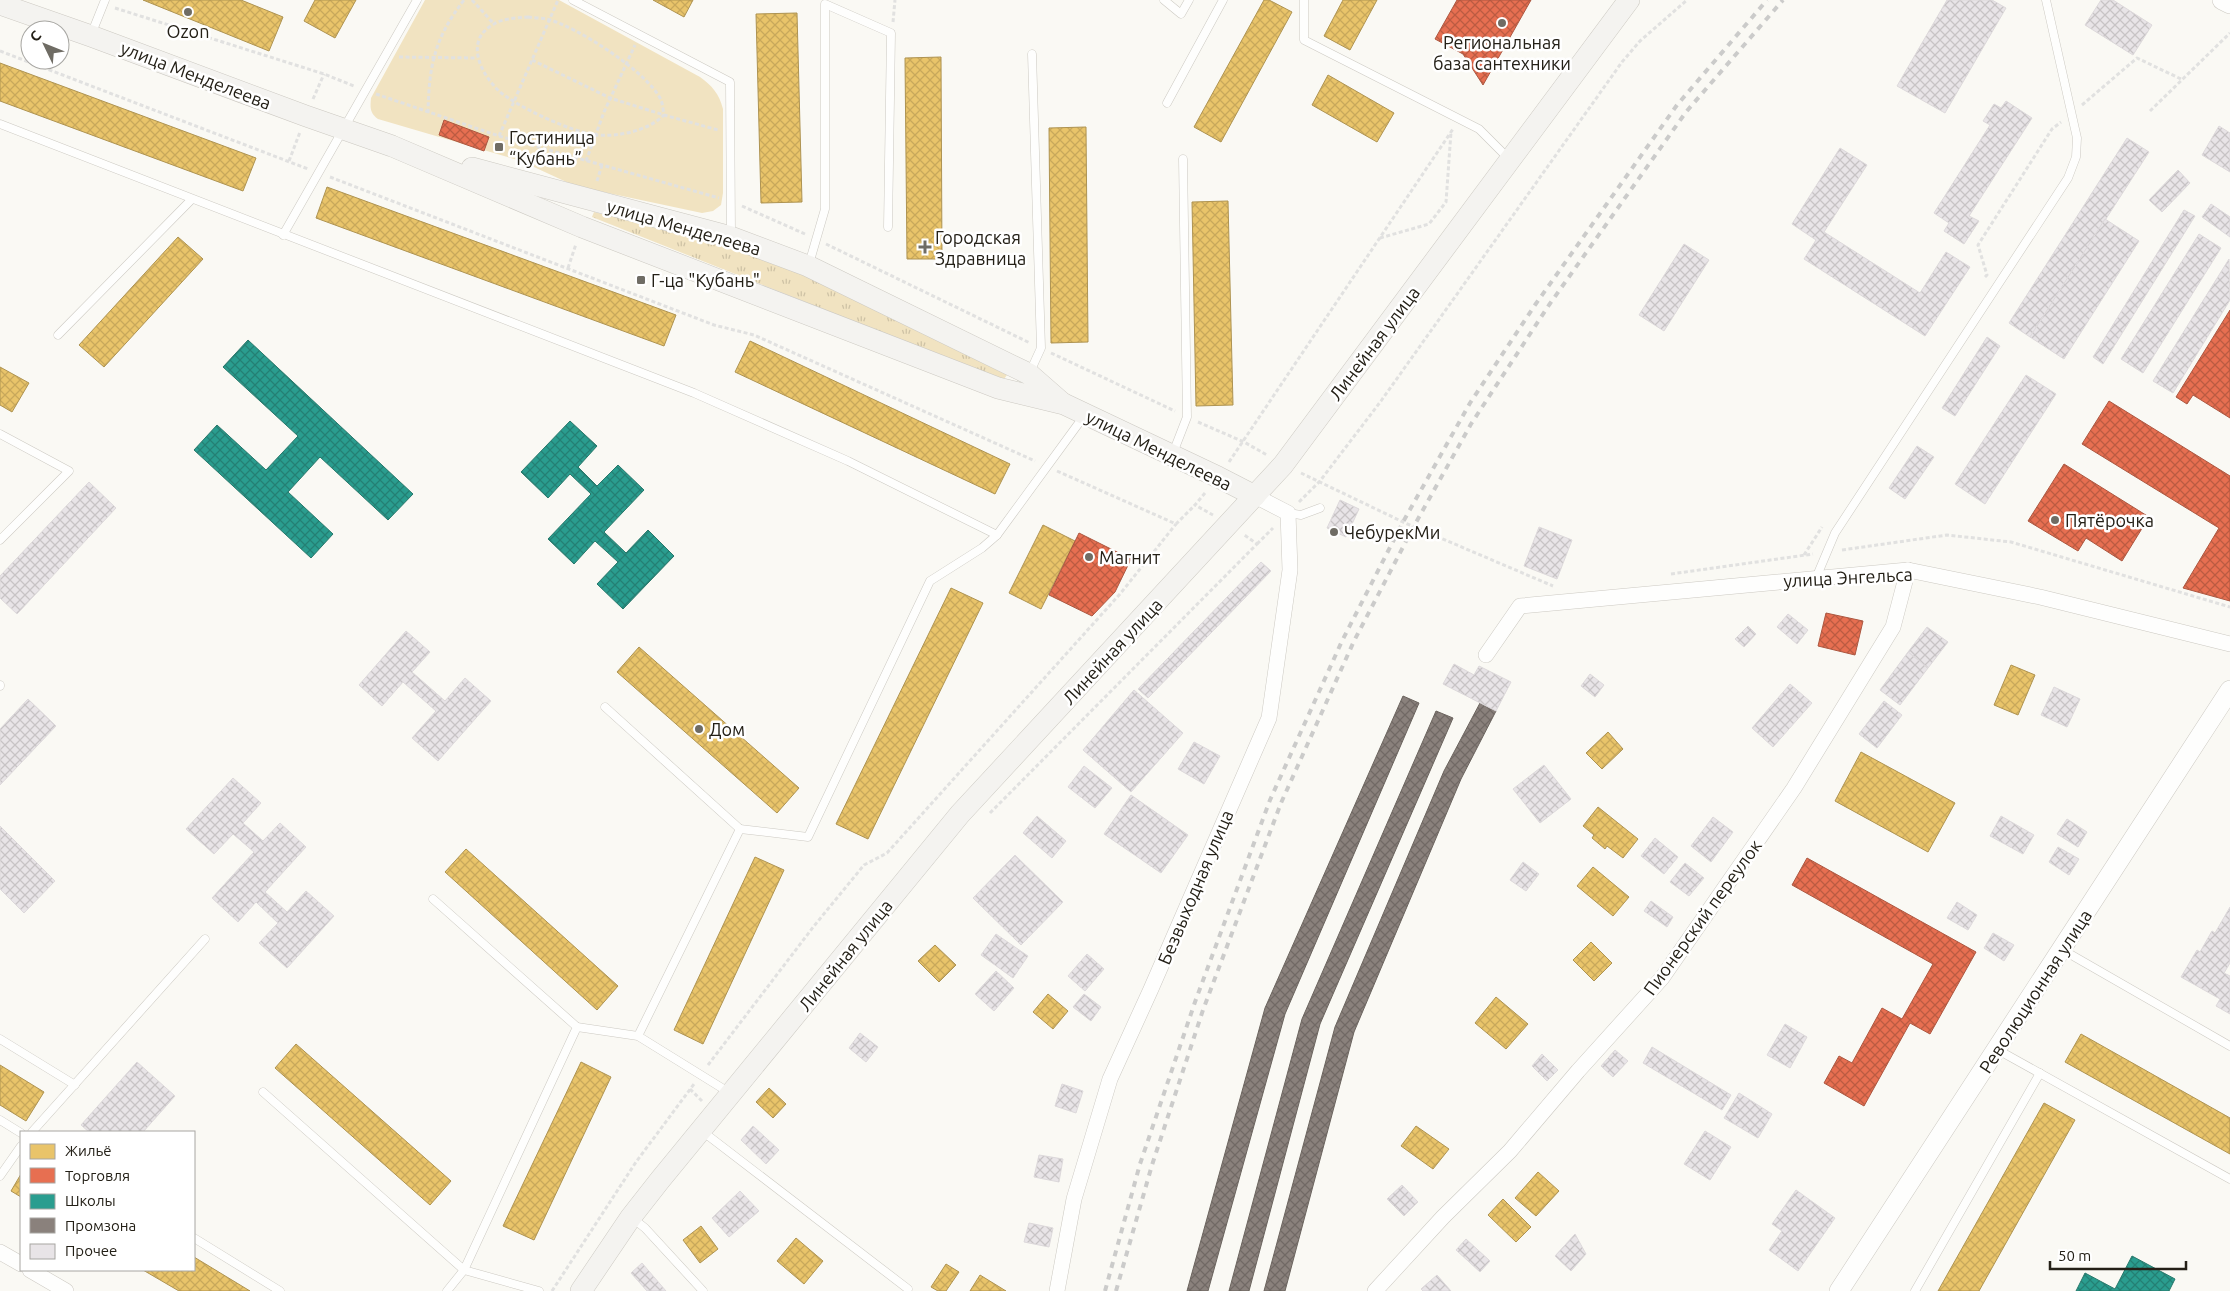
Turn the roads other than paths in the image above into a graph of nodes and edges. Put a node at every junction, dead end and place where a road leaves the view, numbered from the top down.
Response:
1 (105, 0) edge
2 (417, 0) edge
3 (573, 0) edge
4 (1164, 0) edge
5 (1189, 0) edge
6 (1223, 0) edge
7 (1304, 0) edge
8 (1629, 0) edge
9 (2046, 0) edge
10 (2222, 0) edge
11 (0, 4) edge
12 (2230, 4) edge
13 (91, 36) junction
14 (1032, 54) dead end
15 (1167, 103) dead end
16 (0, 124) edge
17 (344, 129) junction
18 (392, 146) junction
19 (1183, 159) dead end
20 (1510, 160) junction
21 (191, 200) junction
22 (888, 227) dead end
23 (283, 235) junction
24 (732, 237) junction
25 (808, 266) junction
26 (58, 335) dead end
27 (1029, 374) junction
28 (1064, 404) junction
29 (1086, 414) junction
30 (0, 434) edge
31 (1172, 455) junction
32 (1255, 496) junction
33 (1320, 508) dead end
34 (1288, 513) junction
35 (997, 535) junction
36 (0, 540) edge
37 (1908, 570) junction
38 (1816, 578) junction
39 (2230, 644) edge
40 (1486, 655) dead end
41 (2230, 690) edge
42 (605, 707) dead end
43 (740, 828) junction
44 (433, 899) dead end
45 (205, 939) dead end
46 (2061, 950) junction
47 (577, 1027) junction
48 (638, 1036) junction
49 (0, 1039) edge
50 (2230, 1046) edge
51 (1998, 1050) junction
52 (2040, 1072) junction
53 (76, 1084) junction
54 (263, 1092) dead end
55 (731, 1094) junction
56 (0, 1120) edge
57 (700, 1130) junction
58 (33, 1131) edge
59 (20, 1132) edge
60 (20, 1147) edge
61 (0, 1176) edge
62 (2230, 1180) edge
63 (631, 1216) junction
64 (195, 1239) edge
65 (0, 1252) edge
66 (20, 1263) edge
67 (464, 1270) junction
68 (32, 1271) edge
69 (908, 1289) dead end
70 (66, 1291) edge
71 (280, 1291) edge
72 (447, 1291) edge
73 (539, 1291) edge
74 (581, 1291) edge
75 (703, 1291) edge
76 (1057, 1291) edge
77 (1375, 1291) edge
78 (1839, 1291) edge
79 (1915, 1291) edge

1 - 13 lane
2 - 17 lane
3 - 24 lane
4 - 5 lane
6 - 15 lane
7 - 20 lane
8 - 20 main road, Линейная улица
9 - 38 lane
10 - 12 street
11 - 13 main road, улица Менделеева
13 - 17 main road, улица Менделеева
14 - 27 lane
16 - 21 lane
17 - 18 main road, улица Менделеева
17 - 23 lane
18 - 24 main road, улица Менделеева
18 - 28 main road, улица Менделеева
19 - 31 lane
20 - 32 main road, Линейная улица
21 - 23 lane
21 - 26 lane
22 - 25 lane
23 - 35 lane
24 - 25 main road, улица Менделеева
25 - 27 main road, улица Менделеева
27 - 28 main road, улица Менделеева
28 - 29 main road, улица Менделеева
29 - 31 main road, улица Менделеева
29 - 35 lane
30 - 36 lane
31 - 32 main road, улица Менделеева
32 - 34 street
32 - 55 main road, Линейная улица
33 - 34 lane
34 - 76 street, Безвыходная улица
35 - 43 lane
37 - 38 street, улица Энгельса
37 - 39 street, улица Энгельса
37 - 77 street, Пионерский переулок
38 - 40 street, улица Энгельса
41 - 46 street, Революционная улица
42 - 43 lane
43 - 48 lane
44 - 47 lane
45 - 53 lane
46 - 50 lane
46 - 51 street, Революционная улица
47 - 48 lane
47 - 67 lane
48 - 55 lane
49 - 53 lane
51 - 52 lane
51 - 78 street, Революционная улица
52 - 62 lane
52 - 79 lane
53 - 58 lane
54 - 67 lane
55 - 57 main road, Линейная улица
56 - 59 lane
57 - 63 main road, Линейная улица
57 - 69 lane
60 - 61 lane
63 - 74 main road, Линейная улица
63 - 75 lane
64 - 71 lane
65 - 66 street
67 - 72 lane
67 - 73 lane
68 - 70 street

